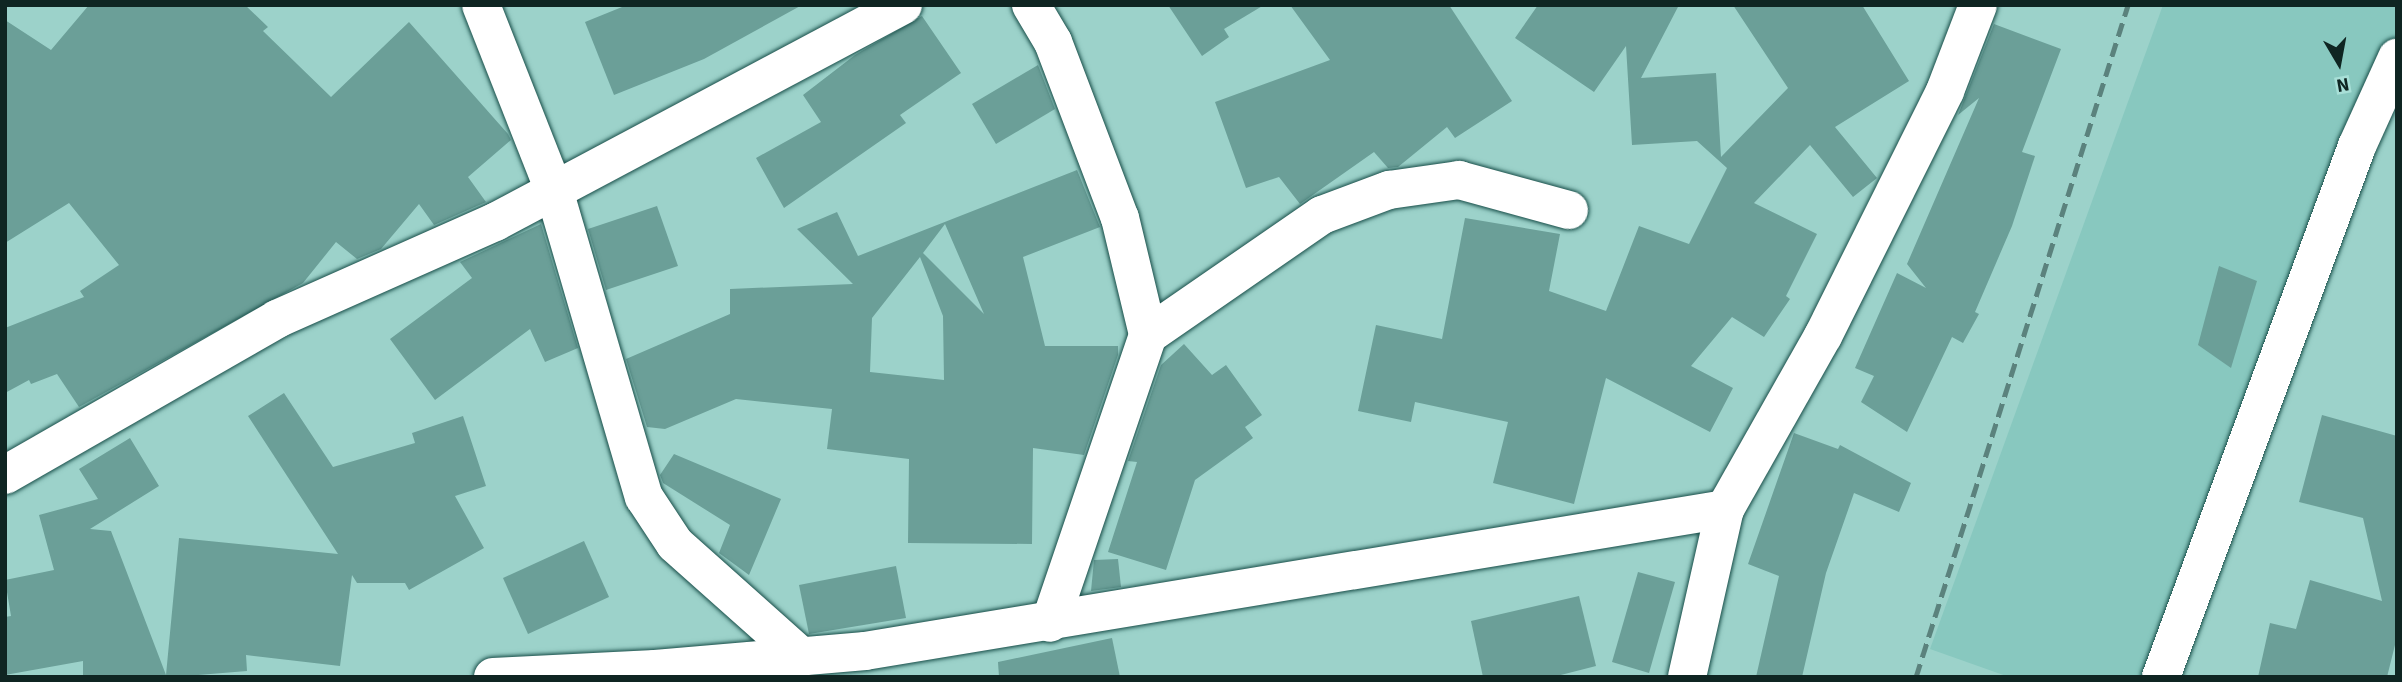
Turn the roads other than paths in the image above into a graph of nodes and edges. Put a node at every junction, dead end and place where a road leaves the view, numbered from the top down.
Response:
1 (481, 5) edge
2 (903, 5) edge
3 (1031, 5) edge
4 (1978, 5) edge
5 (2397, 58) edge
6 (554, 190) junction
7 (1569, 210) dead end
8 (1148, 335) junction
9 (5, 475) edge
10 (1725, 509) junction
11 (1050, 623) junction
12 (803, 657) junction
13 (868, 664) edge
14 (493, 677) edge
15 (1687, 677) edge
16 (2161, 677) edge

1 - 6 street
2 - 6 street
3 - 8 street
4 - 10 street
5 - 16 street
6 - 9 street
6 - 12 street
7 - 8 street
8 - 11 street
10 - 11 street
10 - 15 street
11 - 13 street
12 - 13 street
12 - 14 street

